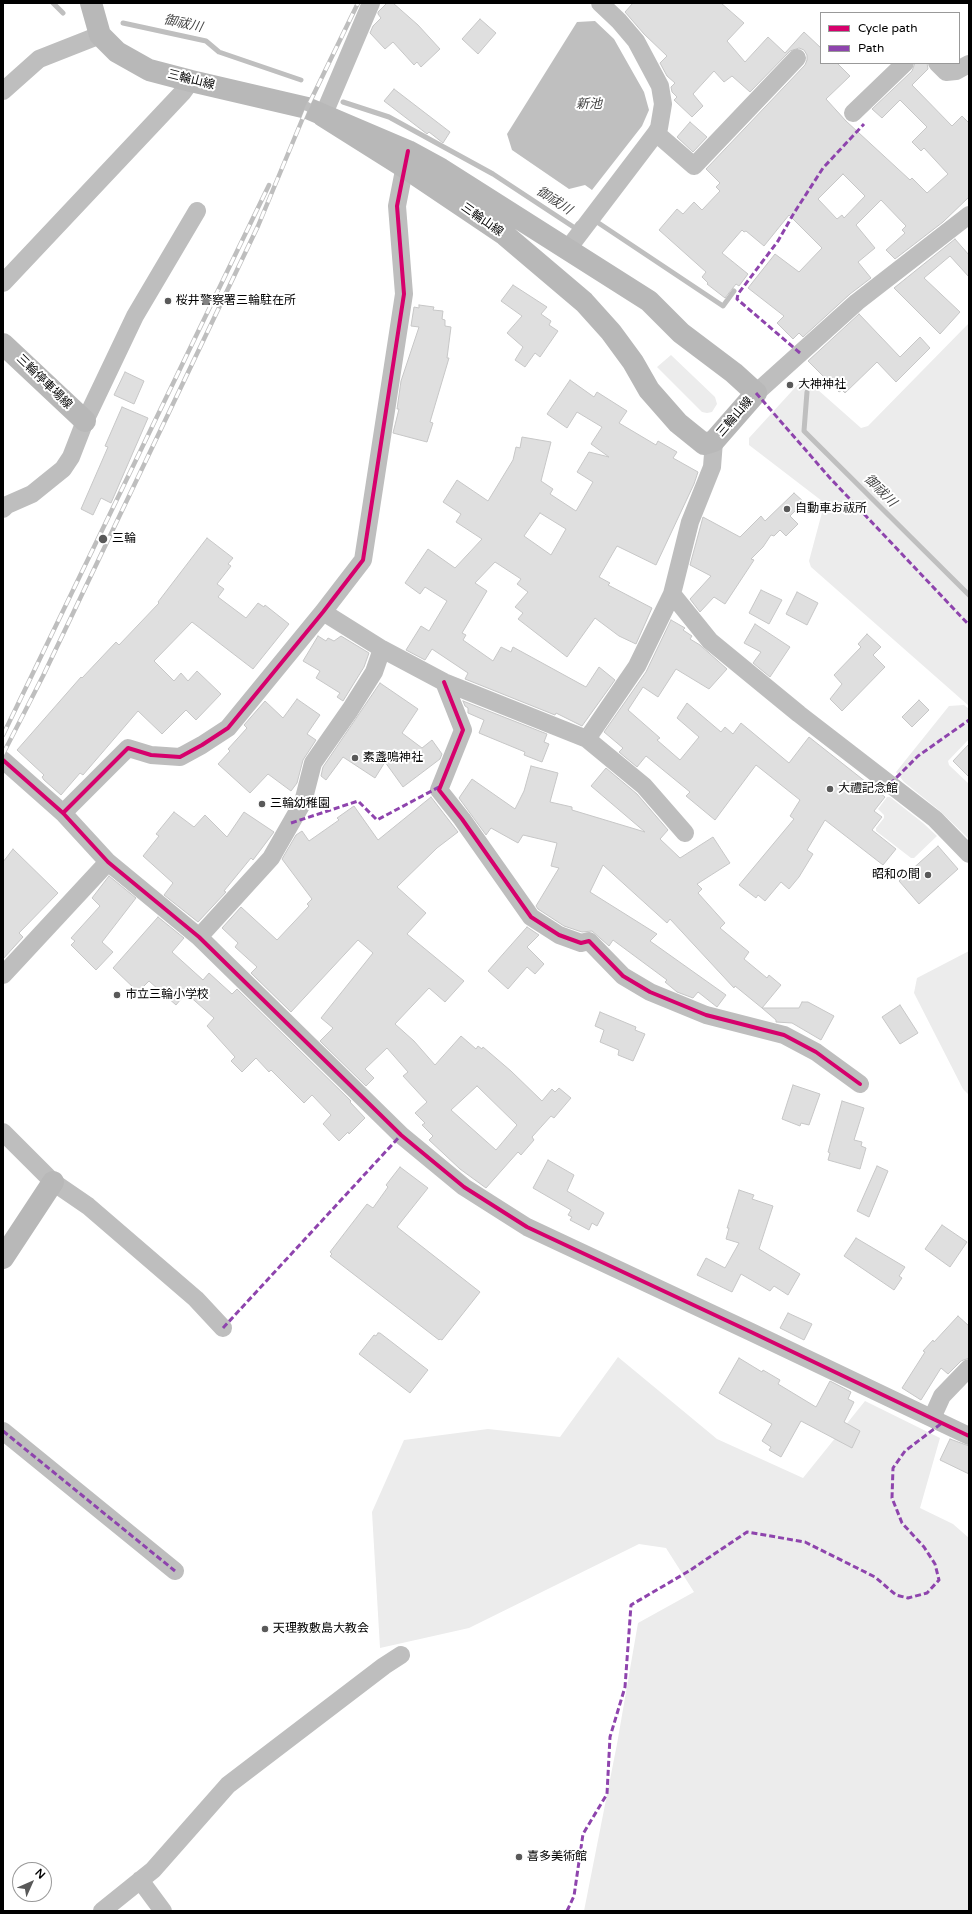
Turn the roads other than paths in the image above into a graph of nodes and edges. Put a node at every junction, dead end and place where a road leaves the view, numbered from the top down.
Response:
1 (91, 3) edge
2 (371, 3) edge
3 (600, 3) edge
4 (100, 35) junction
5 (797, 58) dead end
6 (904, 64) edge
7 (938, 64) edge
8 (969, 64) edge
9 (191, 81) junction
10 (3, 91) edge
11 (853, 113) dead end
12 (322, 116) junction
13 (656, 133) junction
14 (406, 159) junction
15 (197, 210) dead end
16 (969, 215) edge
17 (567, 250) junction
18 (3, 283) edge
19 (3, 344) edge
20 (756, 393) junction
21 (84, 421) junction
22 (714, 441) junction
23 (4, 505) edge
24 (672, 594) junction
25 (323, 612) junction
26 (382, 649) junction
27 (444, 682) junction
28 (587, 739) junction
29 (3, 760) edge
30 (63, 813) junction
31 (685, 833) dead end
32 (969, 854) edge
33 (108, 862) junction
34 (199, 937) junction
35 (3, 975) edge
36 (860, 1084) dead end
37 (3, 1132) edge
38 (53, 1182) junction
39 (3, 1258) edge
40 (223, 1328) dead end
41 (969, 1368) edge
42 (932, 1418) junction
43 (3, 1431) edge
44 (969, 1436) edge
45 (175, 1571) dead end
46 (401, 1655) dead end
47 (140, 1880) junction
48 (102, 1911) edge
49 (163, 1911) edge

1 - 4 main road, 三輪山線
2 - 12 street
3 - 13 street
4 - 9 main road, 三輪山線
4 - 10 street
5 - 13 street
6 - 11 street
7 - 8 street
9 - 12 main road, 三輪山線
9 - 18 street
12 - 14 main road, 三輪山線
13 - 17 street
14 - 17 main road, 三輪山線
14 - 22 main road, 三輪山線
14 - 25 street
15 - 21 street
16 - 20 street
17 - 20 main road, 三輪山線
19 - 21 main road, 三輪停車場線
20 - 22 main road, 三輪山線
21 - 23 street
22 - 24 street
24 - 28 street
24 - 32 street
25 - 26 street
25 - 30 street
26 - 27 street
26 - 34 street
27 - 28 street
27 - 36 street
28 - 31 street
29 - 30 street
30 - 33 street
33 - 34 street
33 - 35 street
34 - 42 street
37 - 38 street
38 - 39 main road
38 - 40 street
41 - 42 street
42 - 44 street
43 - 45 street
46 - 47 street
47 - 48 street
47 - 49 street

